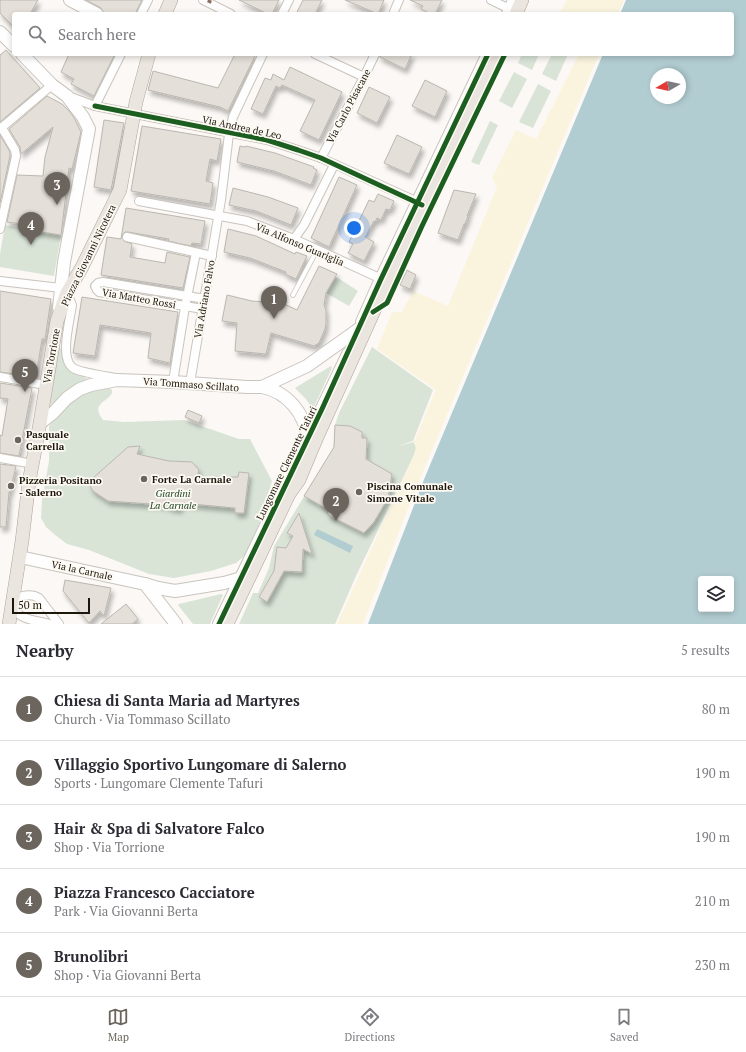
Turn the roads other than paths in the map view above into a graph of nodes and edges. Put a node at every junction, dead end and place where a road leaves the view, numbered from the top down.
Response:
1 (148, 0) edge
2 (171, 0) edge
3 (289, 0) edge
4 (400, 0) edge
5 (491, 0) edge
6 (76, 1) edge
7 (207, 1) edge
8 (514, 8) edge
9 (94, 12) edge
10 (142, 12) edge
11 (166, 12) edge
12 (228, 12) edge
13 (283, 12) edge
14 (394, 12) edge
15 (24, 56) edge
16 (120, 56) edge
17 (149, 56) edge
18 (262, 56) edge
19 (320, 56) edge
20 (373, 56) edge
21 (487, 56) edge
22 (495, 56) edge
23 (364, 77) junction
24 (52, 85) junction
25 (67, 96) junction
26 (95, 106) junction
27 (134, 114) junction
28 (1, 129) edge
29 (229, 134) junction
30 (321, 158) junction
31 (334, 165) junction
32 (139, 201) dead end
33 (421, 204) junction
34 (218, 216) junction
35 (0, 229) edge
36 (127, 237) dead end
37 (294, 239) junction
38 (317, 250) junction
39 (196, 253) junction
40 (212, 256) junction
41 (384, 281) junction
42 (0, 282) edge
43 (63, 292) junction
44 (293, 295) dead end
45 (187, 296) junction
46 (205, 299) junction
47 (185, 307) junction
48 (202, 310) junction
49 (371, 311) junction
50 (57, 321) joint
51 (359, 329) junction
52 (0, 377) edge
53 (120, 380) junction
54 (174, 382) junction
55 (190, 383) junction
56 (46, 385) junction
57 (262, 387) junction
58 (40, 423) junction
59 (308, 437) junction
60 (0, 458) edge
61 (32, 464) junction
62 (289, 494) junction
63 (20, 557) junction
64 (246, 577) junction
65 (145, 584) junction
66 (13, 603) junction
67 (9, 624) edge
68 (50, 624) edge
69 (59, 624) edge
70 (176, 624) edge
71 (219, 624) edge
72 (227, 624) edge

1 - 10 street
2 - 11 main road
3 - 13 street
4 - 14 street
5 - 8 street
6 - 9 street
7 - 12 street
15 - 24 street
16 - 26 street
17 - 27 main road, Piazza Giovanni Nicotera
18 - 29 street, Via Adriano Falvo
19 - 23 street
20 - 23 street, Via Carlo Pisacane
21 - 33 street
22 - 33 main road
23 - 30 street, Via Carlo Pisacane
24 - 25 street
24 - 28 street
25 - 26 street, Via Andrea de Leo
25 - 43 street
26 - 27 street, Via Andrea de Leo
27 - 29 street, Via Andrea de Leo
27 - 43 main road, Piazza Giovanni Nicotera
28 - 35 street
29 - 30 street, Via Andrea de Leo
29 - 34 street, Via Adriano Falvo
30 - 31 street, Via Andrea de Leo
31 - 33 street, Via Andrea de Leo
31 - 37 street
32 - 34 street, Via Alfonso Guariglia
33 - 41 main road
34 - 37 street, Via Alfonso Guariglia
34 - 40 street, Via Adriano Falvo
36 - 39 street
37 - 38 street, Via Alfonso Guariglia
38 - 41 street, Via Alfonso Guariglia
38 - 44 lane
39 - 40 street
39 - 45 street, Via Adriano Falvo
40 - 46 street, Via Adriano Falvo
41 - 49 main road
42 - 43 street
43 - 50 main road, Piazza Giovanni Nicotera
43 - 53 street, Via Tommaso Scillato
45 - 46 street, Via Matteo Rossi
45 - 47 street, Via Adriano Falvo
45 - 47 street, Via Matteo Rossi
46 - 48 street, Via Adriano Falvo
47 - 48 street, Via Matteo Rossi
47 - 54 street, Via Adriano Falvo
48 - 55 street, Via Adriano Falvo
49 - 51 street, Lungomare Clemente Tafuri
49 - 62 main road, Lungomare Clemente Tafuri
50 - 56 main road, Via Torrione
51 - 57 street, Via Tommaso Scillato
51 - 59 street, Lungomare Clemente Tafuri
52 - 56 street
53 - 54 street, Via Tommaso Scillato
53 - 58 street, Via Tommaso Scillato
54 - 55 street, Via Tommaso Scillato
55 - 57 street, Via Tommaso Scillato
56 - 58 main road, Via Torrione
57 - 59 street, Via Tommaso Scillato
58 - 61 main road, Via Torrione
59 - 62 street, Via Tommaso Scillato
59 - 64 street, Lungomare Clemente Tafuri
60 - 61 street
61 - 63 main road, Via Torrione
62 - 64 main road, Lungomare Clemente Tafuri
63 - 65 street, Via la Carnale
63 - 66 main road, Via Torrione
64 - 65 street, Via la Carnale
64 - 71 street, Lungomare Clemente Tafuri
64 - 72 main road, Lungomare Clemente Tafuri
65 - 70 street
66 - 67 main road, Via Torrione
66 - 68 street
66 - 69 street

